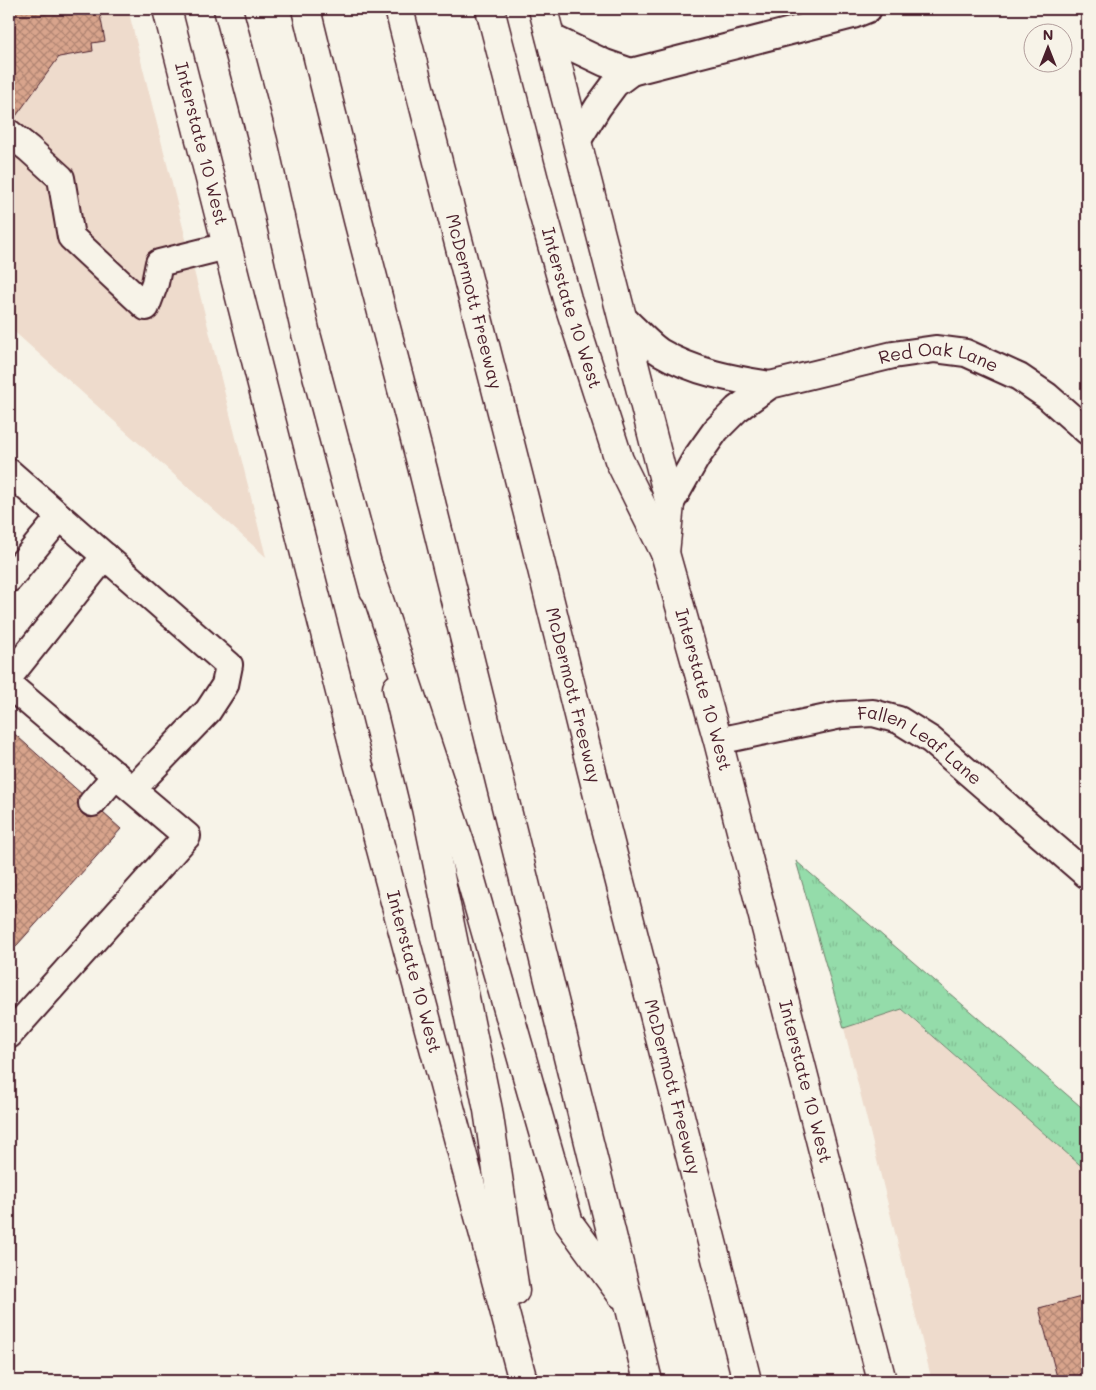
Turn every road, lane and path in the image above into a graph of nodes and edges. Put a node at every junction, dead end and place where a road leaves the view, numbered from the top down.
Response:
1 (166, 9) edge
2 (228, 9) edge
3 (306, 9) edge
4 (399, 9) edge
5 (490, 9) edge
6 (543, 9) edge
7 (868, 9) edge
8 (550, 38) junction
9 (631, 72) junction
10 (9, 133) edge
11 (577, 141) junction
12 (226, 246) junction
13 (623, 318) junction
14 (770, 385) junction
15 (1087, 431) edge
16 (9, 472) edge
17 (670, 504) junction
18 (60, 517) junction
19 (665, 553) junction
20 (105, 556) junction
21 (368, 567) junction
22 (9, 579) edge
23 (9, 677) edge
24 (9, 685) edge
25 (718, 741) junction
26 (124, 782) junction
27 (92, 803) dead end
28 (1087, 875) edge
29 (9, 1035) edge
30 (630, 1306) junction
31 (523, 1381) edge
32 (528, 1381) edge
33 (648, 1381) edge
34 (747, 1381) edge
35 (882, 1381) edge

1 - 12 main road, Interstate 10 West
2 - 21 main road
3 - 30 main road
4 - 34 main road, McDermott Freeway
5 - 19 main road, Interstate 10 West
6 - 8 main road
7 - 9 street
8 - 9 street
8 - 11 main road
9 - 11 street
10 - 12 street
11 - 13 main road
12 - 31 main road, Interstate 10 West
13 - 14 street, Red Oak Lane
13 - 17 main road
14 - 15 street, Red Oak Lane
14 - 17 street, Red Oak Lane
16 - 18 street
17 - 19 main road
18 - 20 street
18 - 22 street
19 - 25 main road, Interstate 10 West
20 - 23 street
20 - 26 street
21 - 30 main road
21 - 32 main road
24 - 26 street
25 - 28 street, Fallen Leaf Lane
25 - 35 main road, Interstate 10 West
26 - 27 street
26 - 29 street
30 - 33 main road

